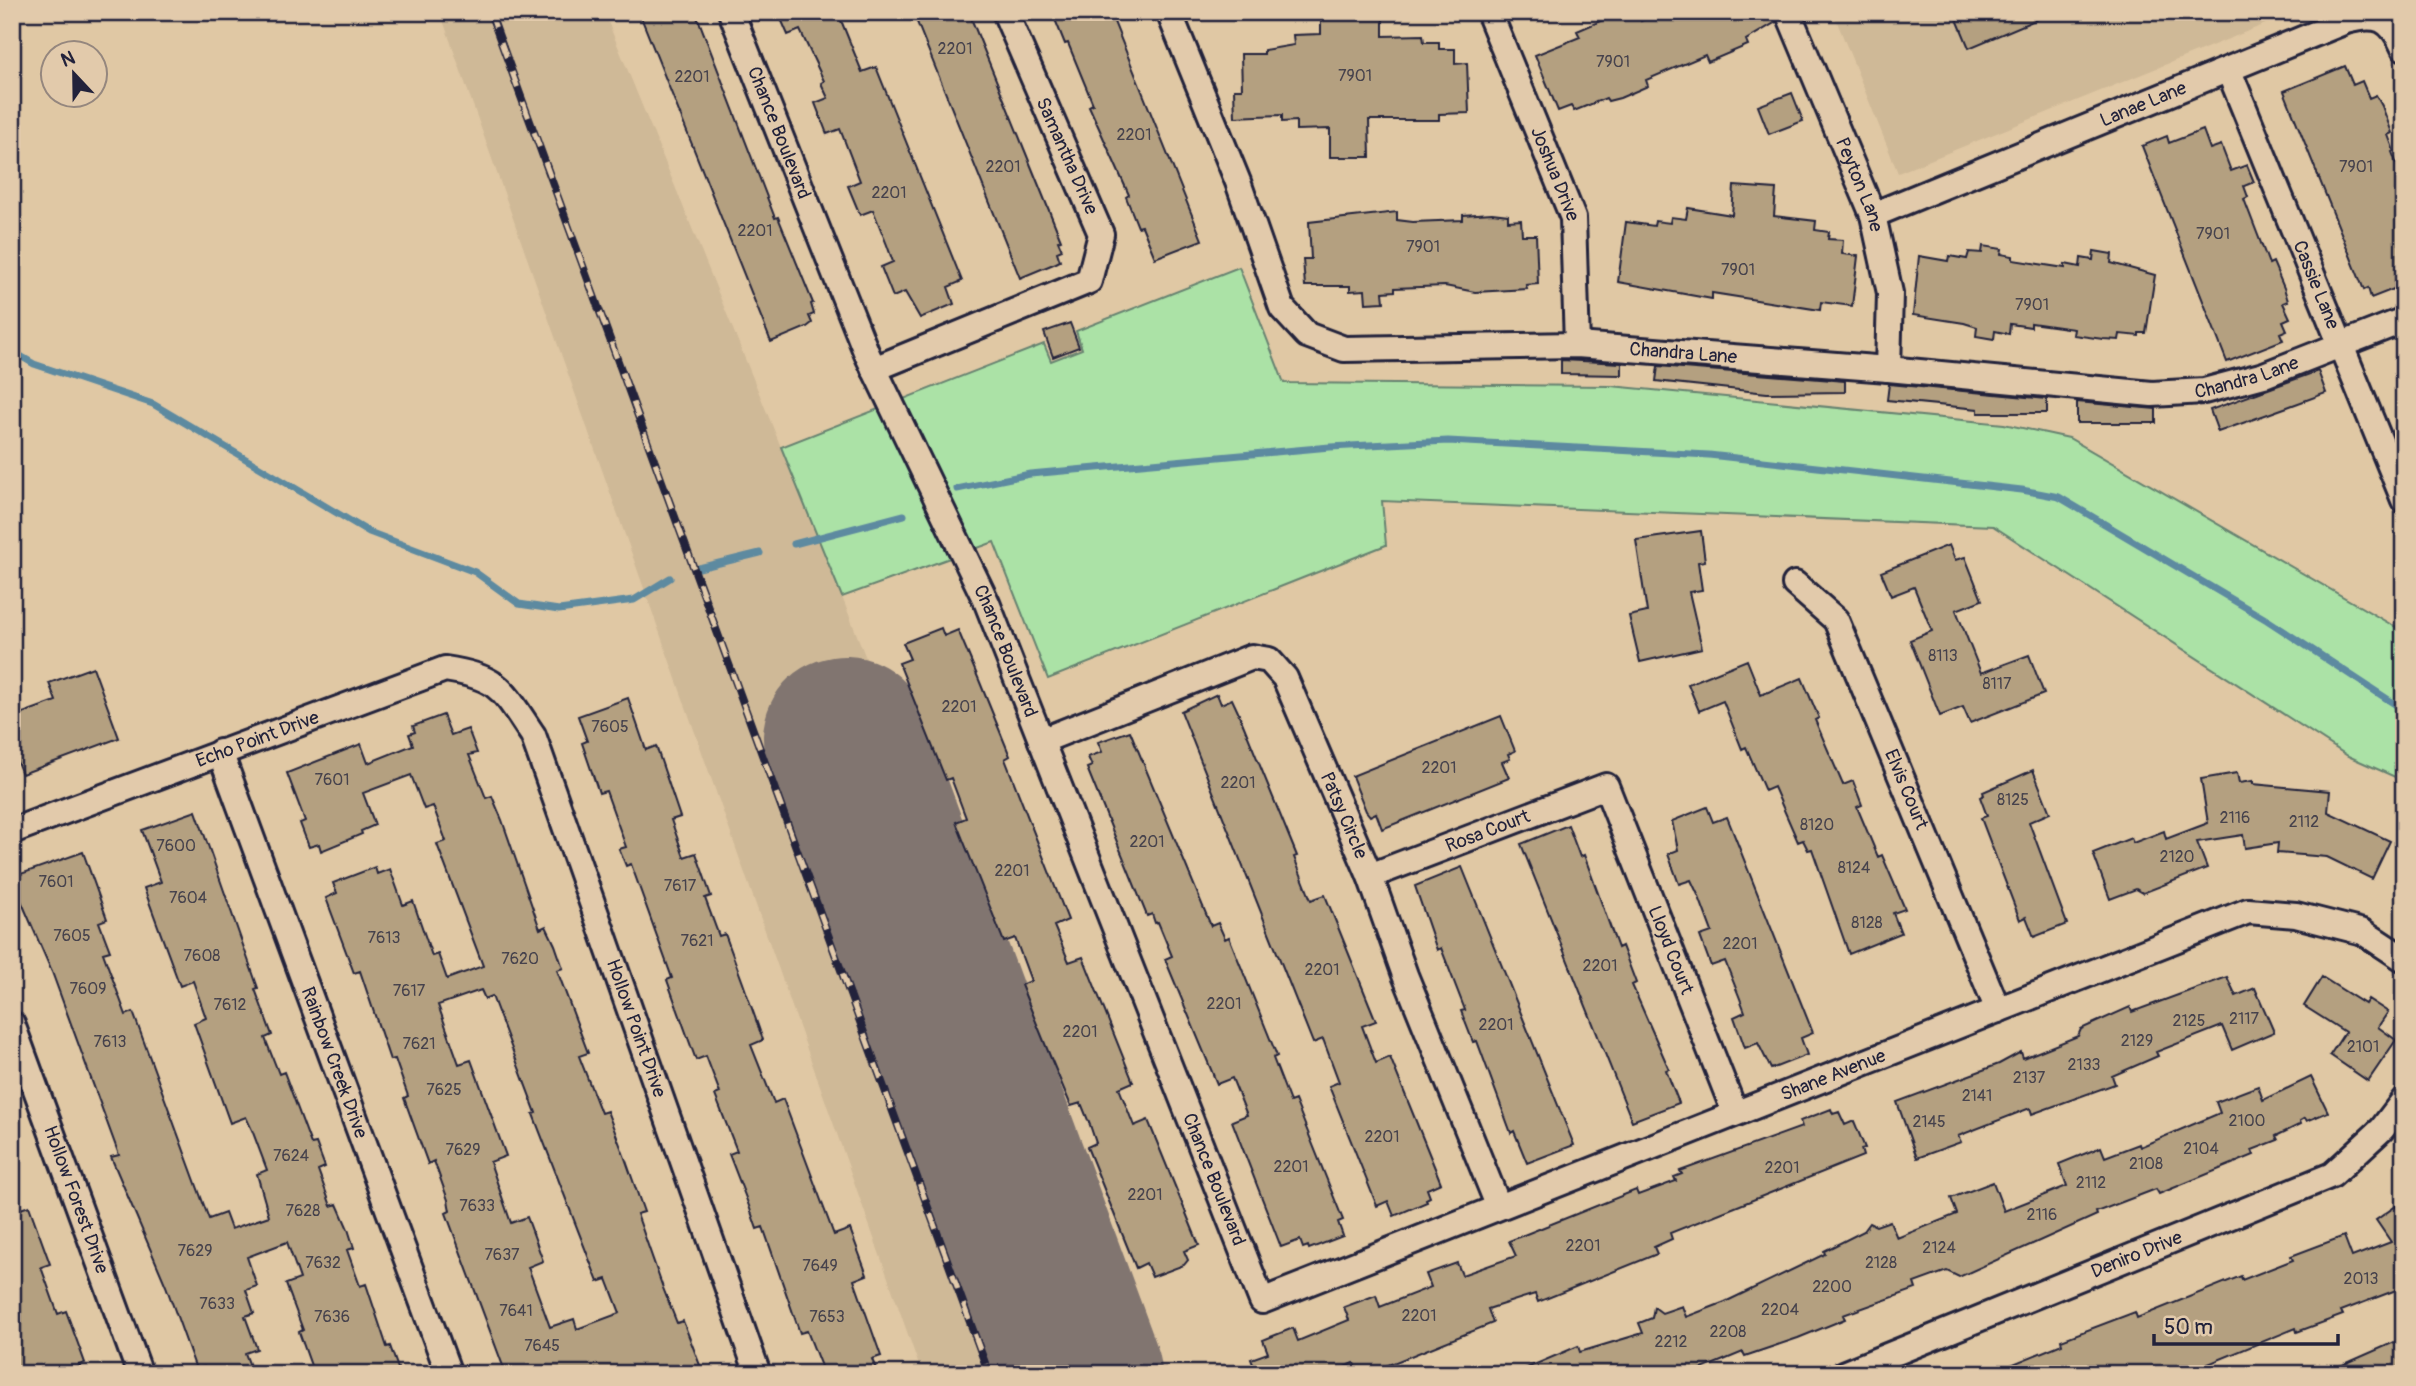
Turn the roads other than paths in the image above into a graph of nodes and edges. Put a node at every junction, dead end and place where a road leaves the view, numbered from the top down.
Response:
1 (731, 12) edge
2 (1006, 12) edge
3 (1169, 12) edge
4 (1489, 12) edge
5 (1788, 12) edge
6 (2404, 48) edge
7 (2229, 71) junction
8 (1873, 215) junction
9 (2404, 320) edge
10 (1577, 345) junction
11 (2340, 345) junction
12 (874, 369) junction
13 (1888, 369) junction
14 (2404, 500) edge
15 (1795, 584) dead end
16 (502, 690) joint
17 (1041, 741) junction
18 (219, 752) junction
19 (1606, 786) joint
20 (12, 831) edge
21 (1370, 876) junction
22 (2404, 960) edge
23 (1998, 1010) junction
24 (12, 1024) edge
25 (2404, 1100) edge
26 (1734, 1113) junction
27 (1498, 1205) junction
28 (1262, 1301) joint
29 (140, 1374) edge
30 (449, 1374) edge
31 (758, 1374) edge
32 (1843, 1374) edge

1 - 12 street, Chance Boulevard
2 - 12 street, Samantha Drive
3 - 10 street, Chandra Lane
4 - 10 street, Joshua Drive
5 - 8 street, Peyton Lane
6 - 7 street, Lanae Lane
7 - 8 street, Lanae Lane
7 - 11 street, Cassie Lane
8 - 13 street, Peyton Lane
9 - 11 street, Chandra Lane
10 - 13 street, Chandra Lane
11 - 13 street, Chandra Lane
11 - 14 street, Cassie Lane
12 - 17 street, Chance Boulevard
15 - 23 street, Elvis Court
16 - 18 street, Echo Point Drive
16 - 31 street, Hollow Point Drive
17 - 21 street, Patsy Circle
17 - 28 street, Chance Boulevard
18 - 20 street, Echo Point Drive
18 - 30 street, Rainbow Creek Drive
19 - 21 street, Rosa Court
19 - 26 street, Lloyd Court
21 - 27 street, Patsy Circle
22 - 23 street, Shane Avenue
23 - 26 street, Shane Avenue
24 - 29 street, Hollow Forest Drive
25 - 32 street, Deniro Drive
26 - 27 street, Shane Avenue
27 - 28 street, Shane Avenue

